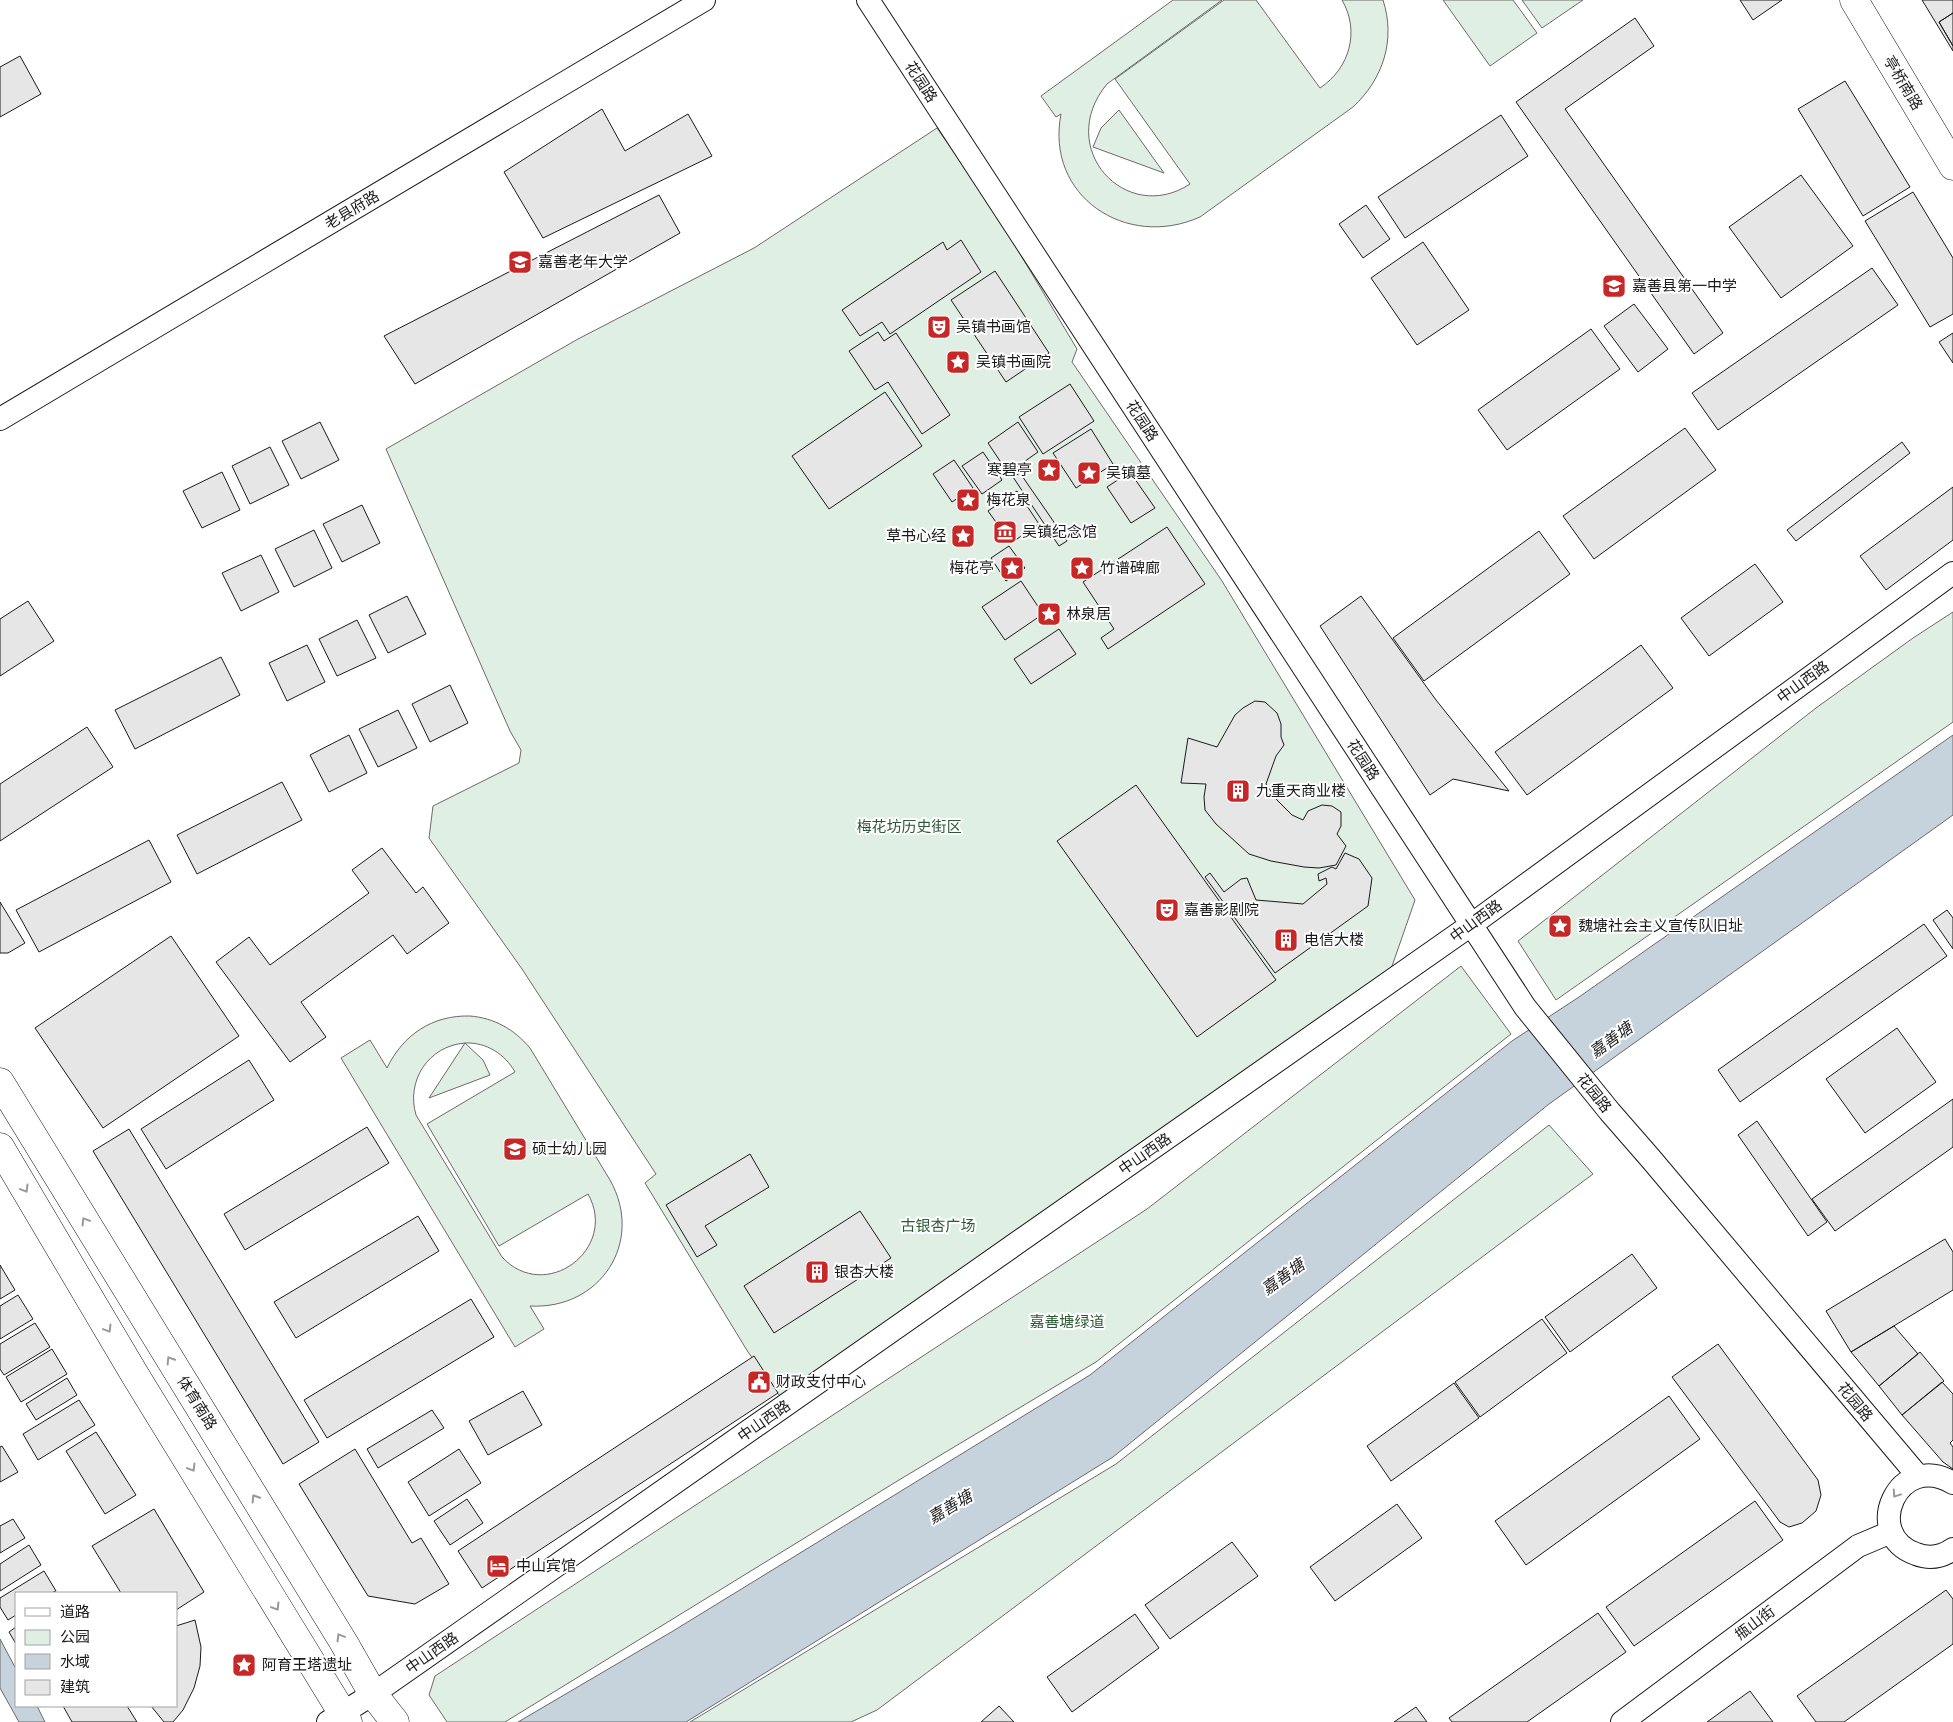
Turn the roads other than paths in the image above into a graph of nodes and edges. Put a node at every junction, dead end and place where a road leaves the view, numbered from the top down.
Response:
1 (704, 0) edge
2 (868, 0) edge
3 (1854, 0) edge
4 (1953, 166) edge
5 (0, 419) edge
6 (1953, 573) edge
7 (1471, 925) junction
8 (0, 1082) edge
9 (0, 1147) edge
10 (1918, 1476) junction
11 (1953, 1483) edge
12 (1892, 1532) junction
13 (1953, 1549) edge
14 (373, 1694) junction
15 (339, 1719) edge
16 (394, 1722) edge
17 (1622, 1722) edge

1 - 5 street, 老县府路
2 - 7 street, 花园路
3 - 4 main road, 亭桥南路
6 - 7 street, 中山西路
7 - 10 street, 花园路
7 - 14 street, 中山西路
14 -> 8 main road, 体育南路
9 -> 15 main road
10 - 11 street
10 -> 12 street
12 - 13 street
12 - 17 street, 甁山街
14 - 15 street, 中山西路
14 - 16 main road, 体育南路

